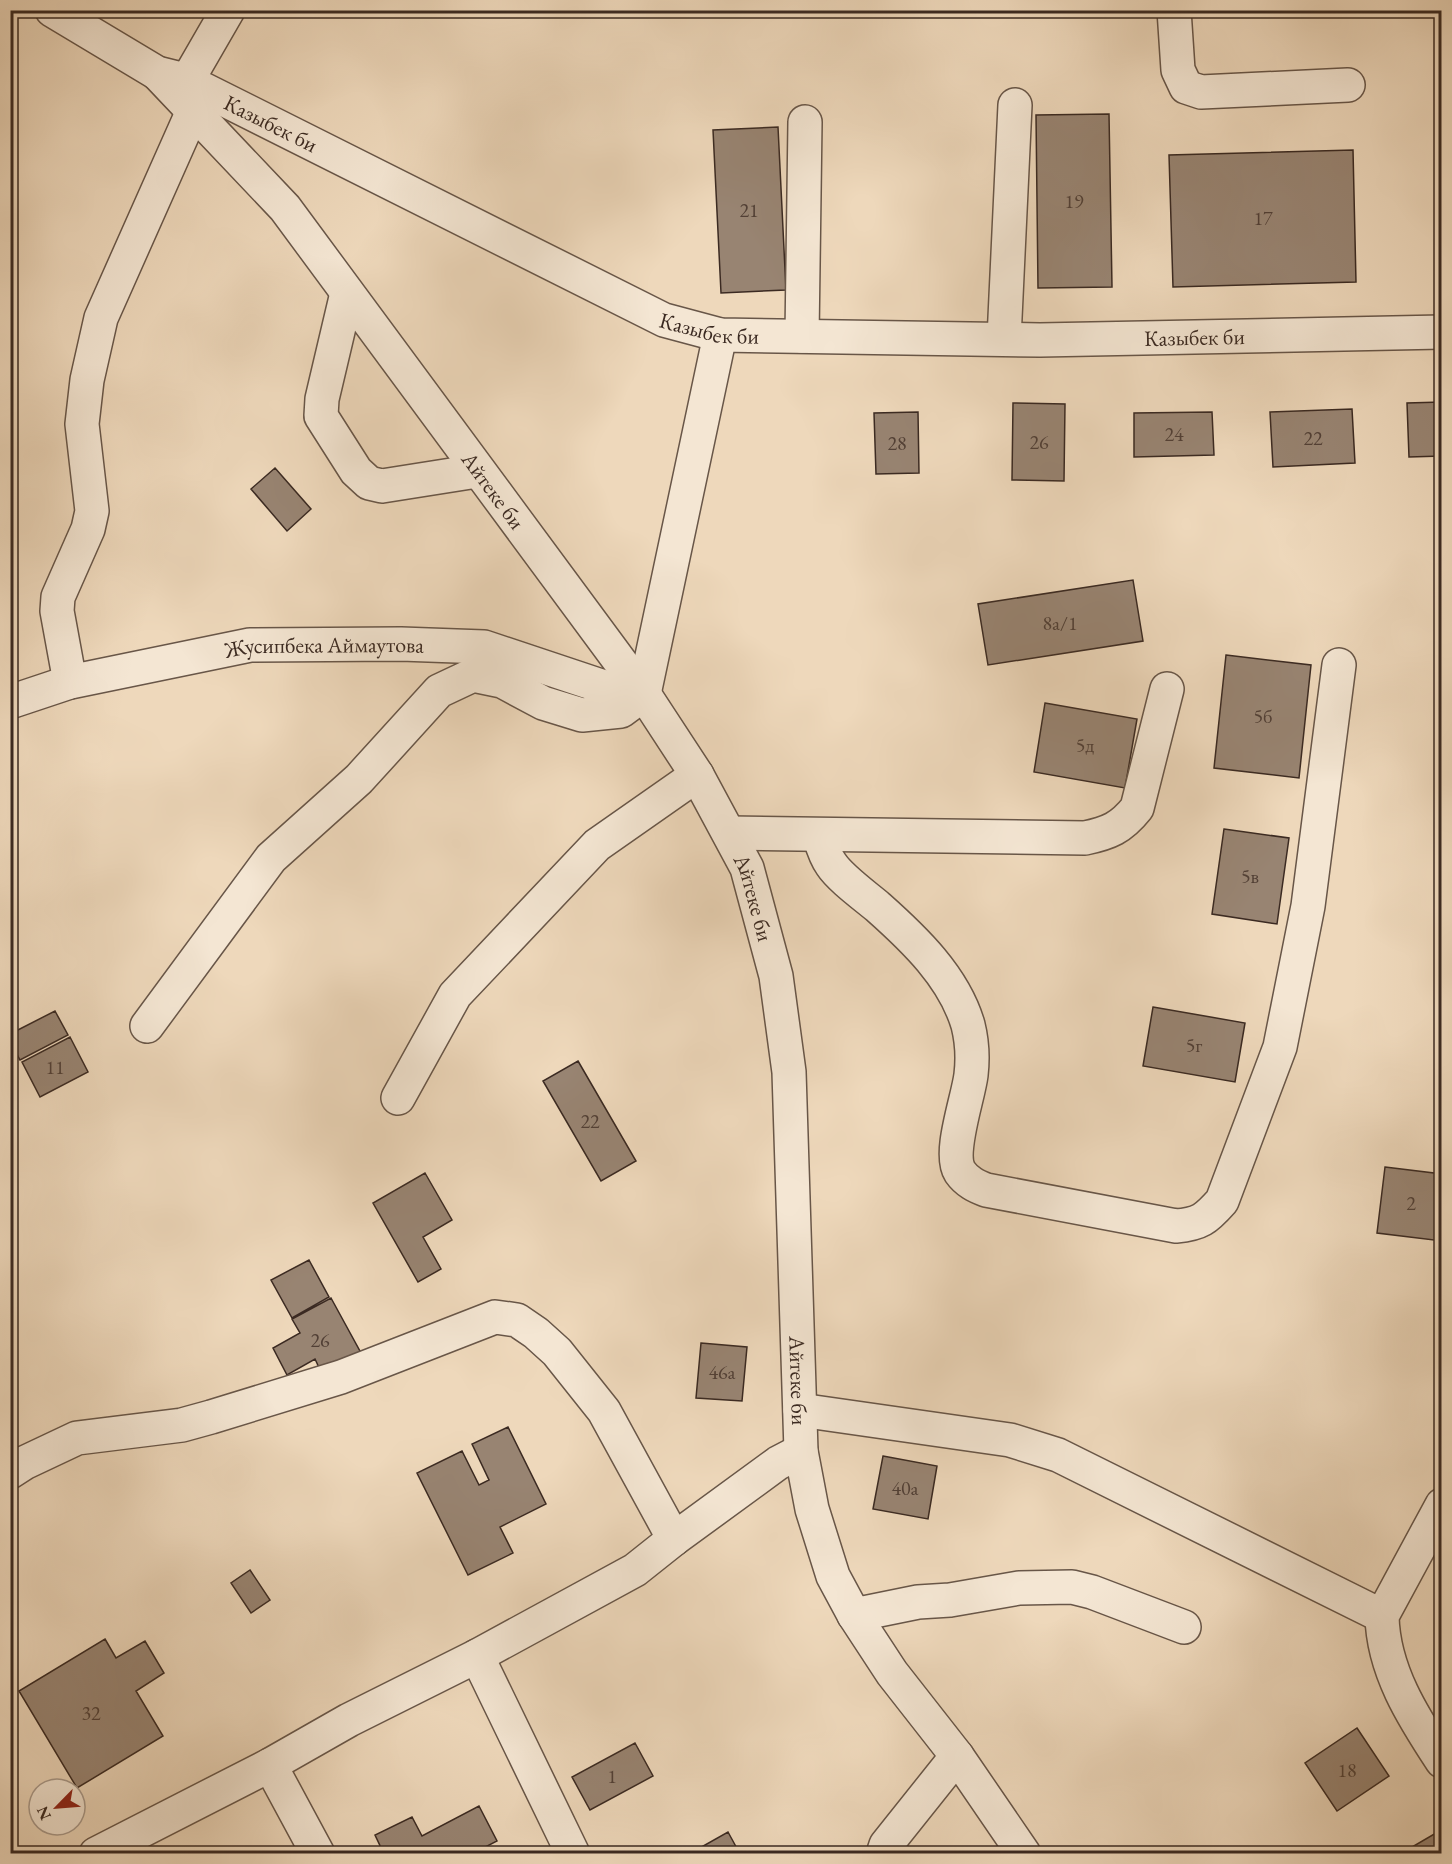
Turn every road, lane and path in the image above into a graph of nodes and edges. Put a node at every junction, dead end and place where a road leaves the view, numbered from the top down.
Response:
1 (52, 10) edge
2 (228, 10) edge
3 (1174, 10) edge
4 (1347, 85) dead end
5 (179, 88) junction
6 (1015, 105) dead end
7 (805, 122) dead end
8 (347, 293) junction
9 (1442, 332) edge
10 (720, 335) junction
11 (802, 336) junction
12 (1004, 339) junction
13 (477, 471) junction
14 (1339, 665) dead end
15 (70, 681) junction
16 (1167, 688) dead end
17 (640, 696) junction
18 (10, 702) edge
19 (697, 775) junction
20 (729, 833) junction
21 (819, 835) junction
22 (147, 1026) dead end
23 (398, 1098) dead end
24 (800, 1410) junction
25 (801, 1451) junction
26 (10, 1472) edge
27 (1442, 1505) edge
28 (674, 1539) junction
29 (1383, 1614) junction
30 (854, 1616) junction
31 (1184, 1628) dead end
32 (477, 1656) junction
33 (957, 1756) junction
34 (1442, 1761) edge
35 (270, 1765) junction
36 (96, 1854) edge
37 (318, 1854) edge
38 (573, 1854) edge
39 (882, 1854) edge
40 (1024, 1854) edge

1 - 5 street, Казыбек би
2 - 5 street
3 - 4 street
5 - 8 street, Айтеке би
5 - 10 street, Казыбек би
5 - 15 street
6 - 12 street
7 - 11 street
8 - 13 street, Айтеке би
8 - 13 street
9 - 12 street, Казыбек би
10 - 11 street, Казыбек би
10 - 17 street
11 - 12 street, Казыбек би
13 - 17 street, Айтеке би
14 - 21 street
15 - 17 street, Жусипбека Аймаутова
15 - 18 street, Жусипбека Аймаутова
16 - 21 street
17 - 19 street, Айтеке би
17 - 22 street
19 - 20 street, Айтеке би
19 - 23 street
20 - 21 street
20 - 24 street, Айтеке би
24 - 25 street, Айтеке би
24 - 29 street
25 - 28 street
25 - 30 street, Айтеке би
26 - 28 street
27 - 29 street
28 - 32 street
29 - 34 street
30 - 31 street
30 - 33 street, Айтеке би
32 - 35 street
32 - 38 street
33 - 39 street
33 - 40 street, Айтеке би
35 - 36 street
35 - 37 street

